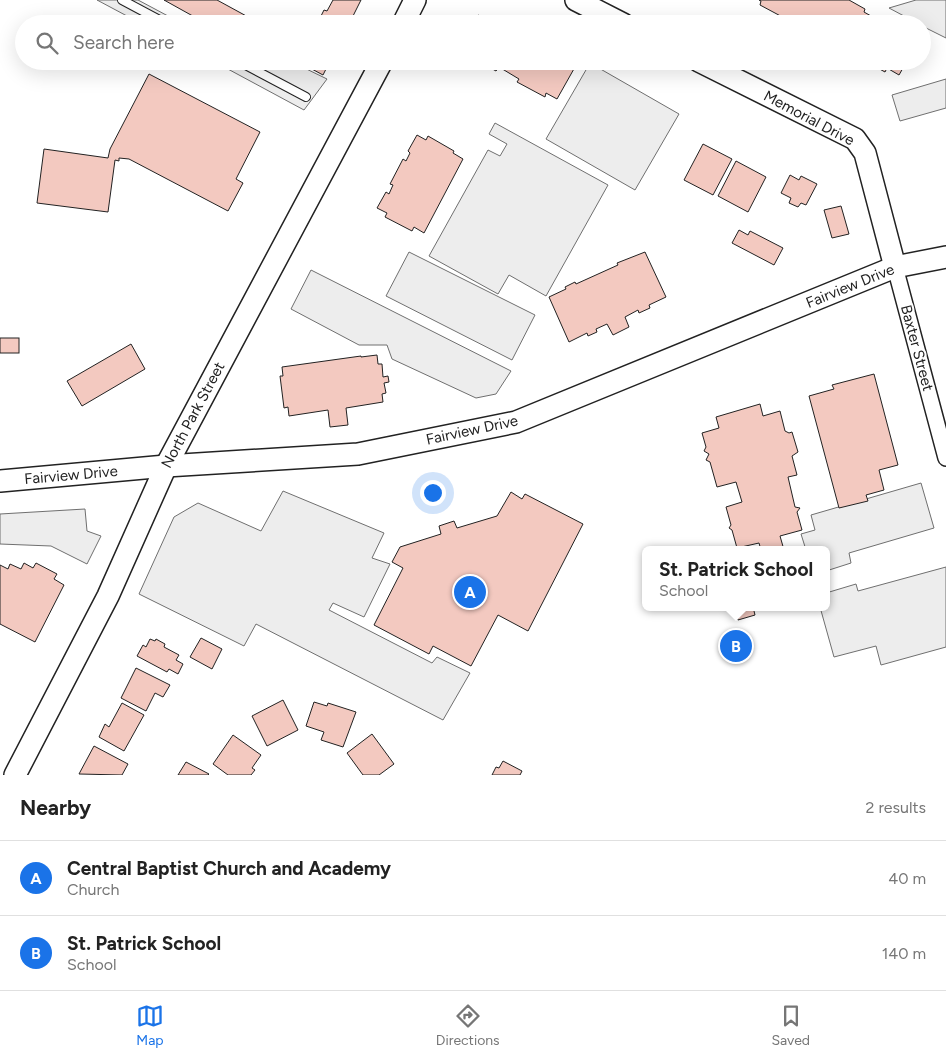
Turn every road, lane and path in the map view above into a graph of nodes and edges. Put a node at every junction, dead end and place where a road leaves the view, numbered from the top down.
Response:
1 (122, 0) edge
2 (415, 0) edge
3 (578, 0) edge
4 (150, 15) edge
5 (408, 15) edge
6 (606, 15) edge
7 (255, 70) edge
8 (377, 70) edge
9 (717, 70) edge
10 (306, 97) dead end
11 (946, 257) edge
12 (895, 267) junction
13 (946, 458) edge
14 (166, 466) junction
15 (0, 481) edge
16 (15, 775) edge

1 - 4 lane
2 - 5 main road
3 - 6 main road
7 - 10 lane
8 - 14 main road, North Park Street
9 - 12 main road, Memorial Drive
11 - 12 main road, Fairview Drive
12 - 13 street, Baxter Street
12 - 14 main road, Fairview Drive
14 - 15 main road, Fairview Drive
14 - 16 main road, North Park Street

